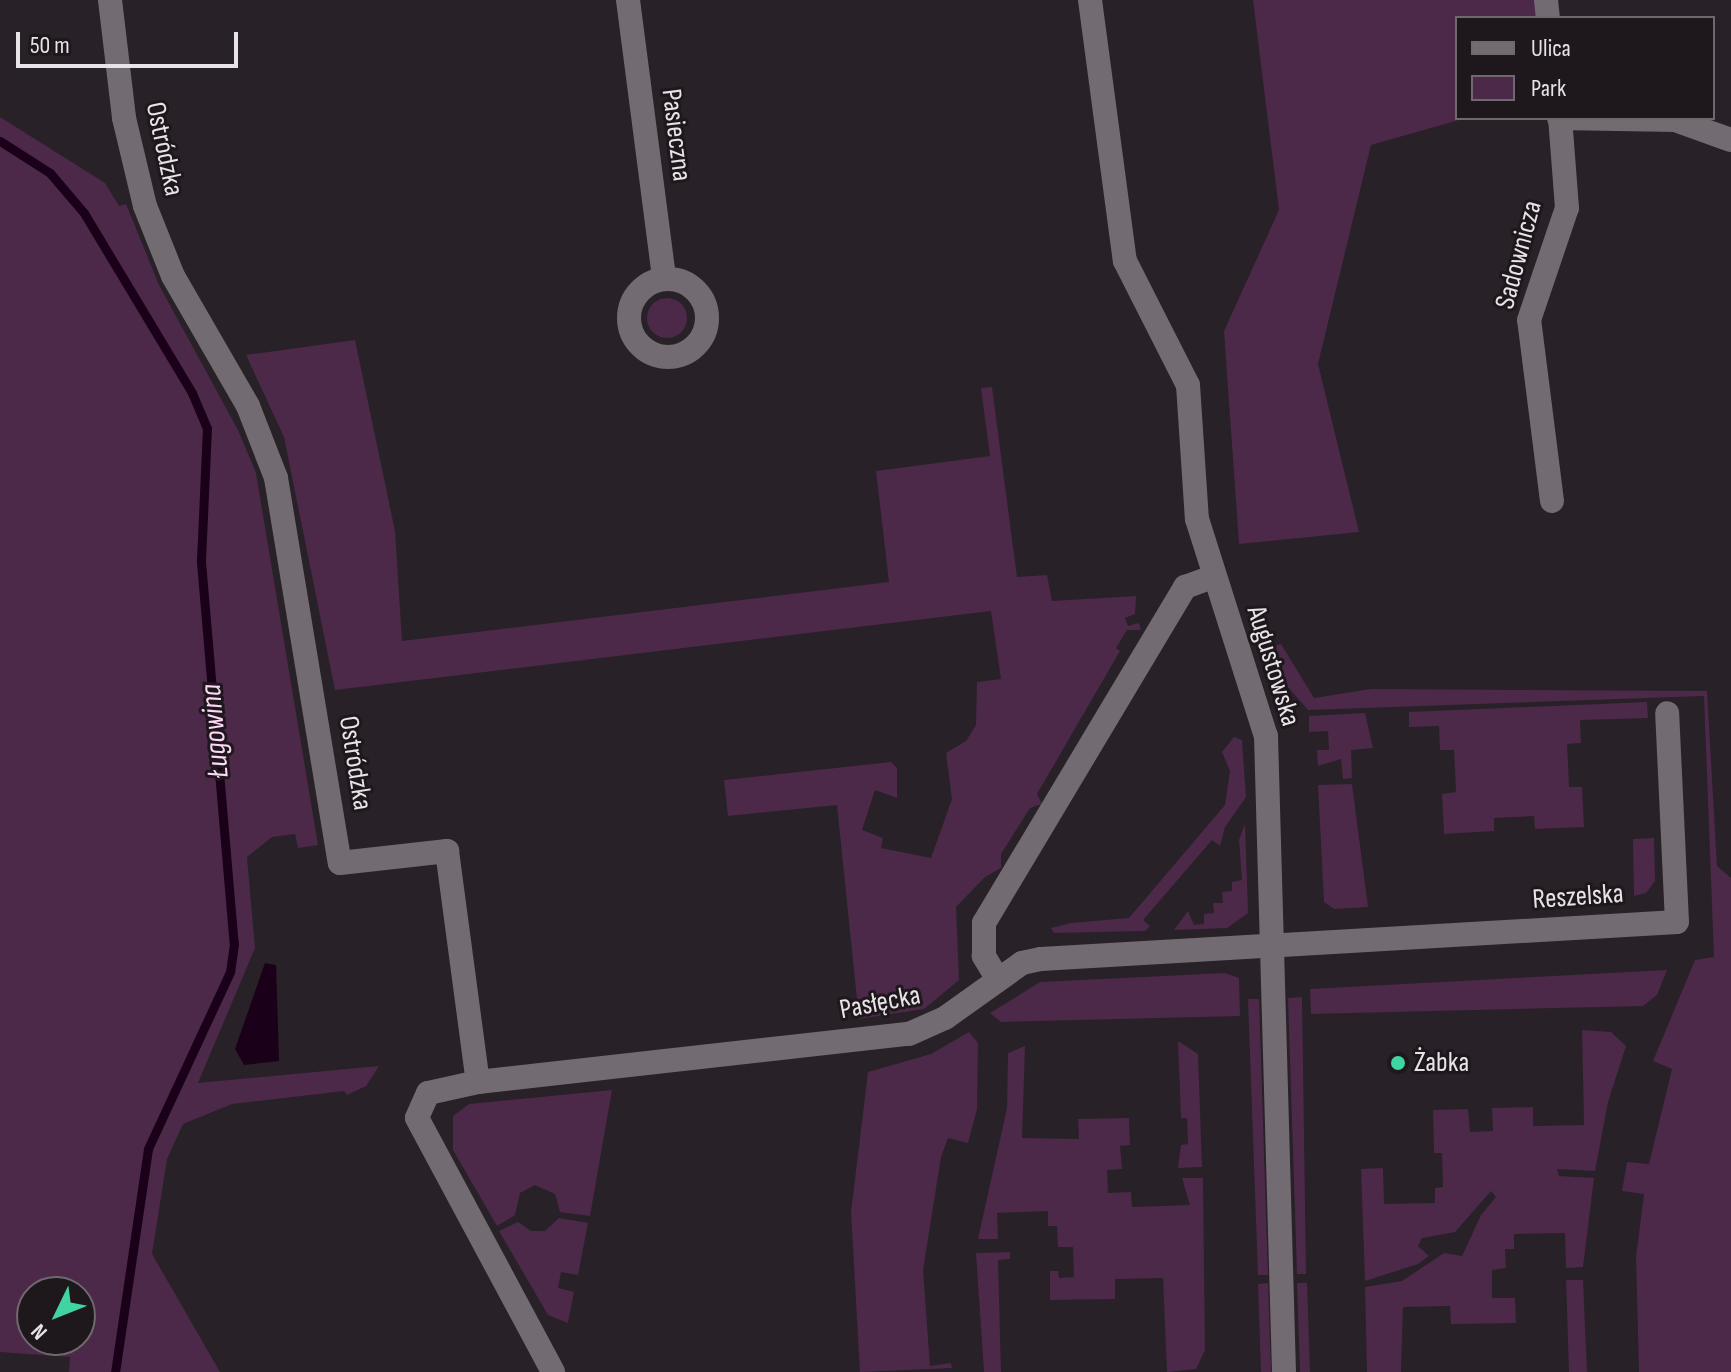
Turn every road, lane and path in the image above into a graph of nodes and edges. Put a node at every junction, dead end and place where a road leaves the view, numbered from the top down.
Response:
1 (110, 0) edge
2 (628, 0) edge
3 (1090, 0) edge
4 (1560, 120) edge
5 (1675, 120) edge
6 (1731, 140) edge
7 (664, 279) dead end
8 (1552, 501) dead end
9 (1213, 577) junction
10 (1667, 713) dead end
11 (1275, 946) junction
12 (997, 978) junction
13 (478, 1082) junction
14 (553, 1372) edge
15 (1284, 1372) edge

1 - 13 street, Ostródzka
2 - 7 street, Pasieczna
3 - 9 street, Augustowska
4 - 8 street, Sadownicza
5 - 6 street, Sadownicza
9 - 11 street, Augustowska
9 - 12 street
10 - 11 street, Reszelska
11 - 12 street, Pasłęcka
11 - 15 street, Augustowska
12 - 13 street, Pasłęcka
13 - 14 street

